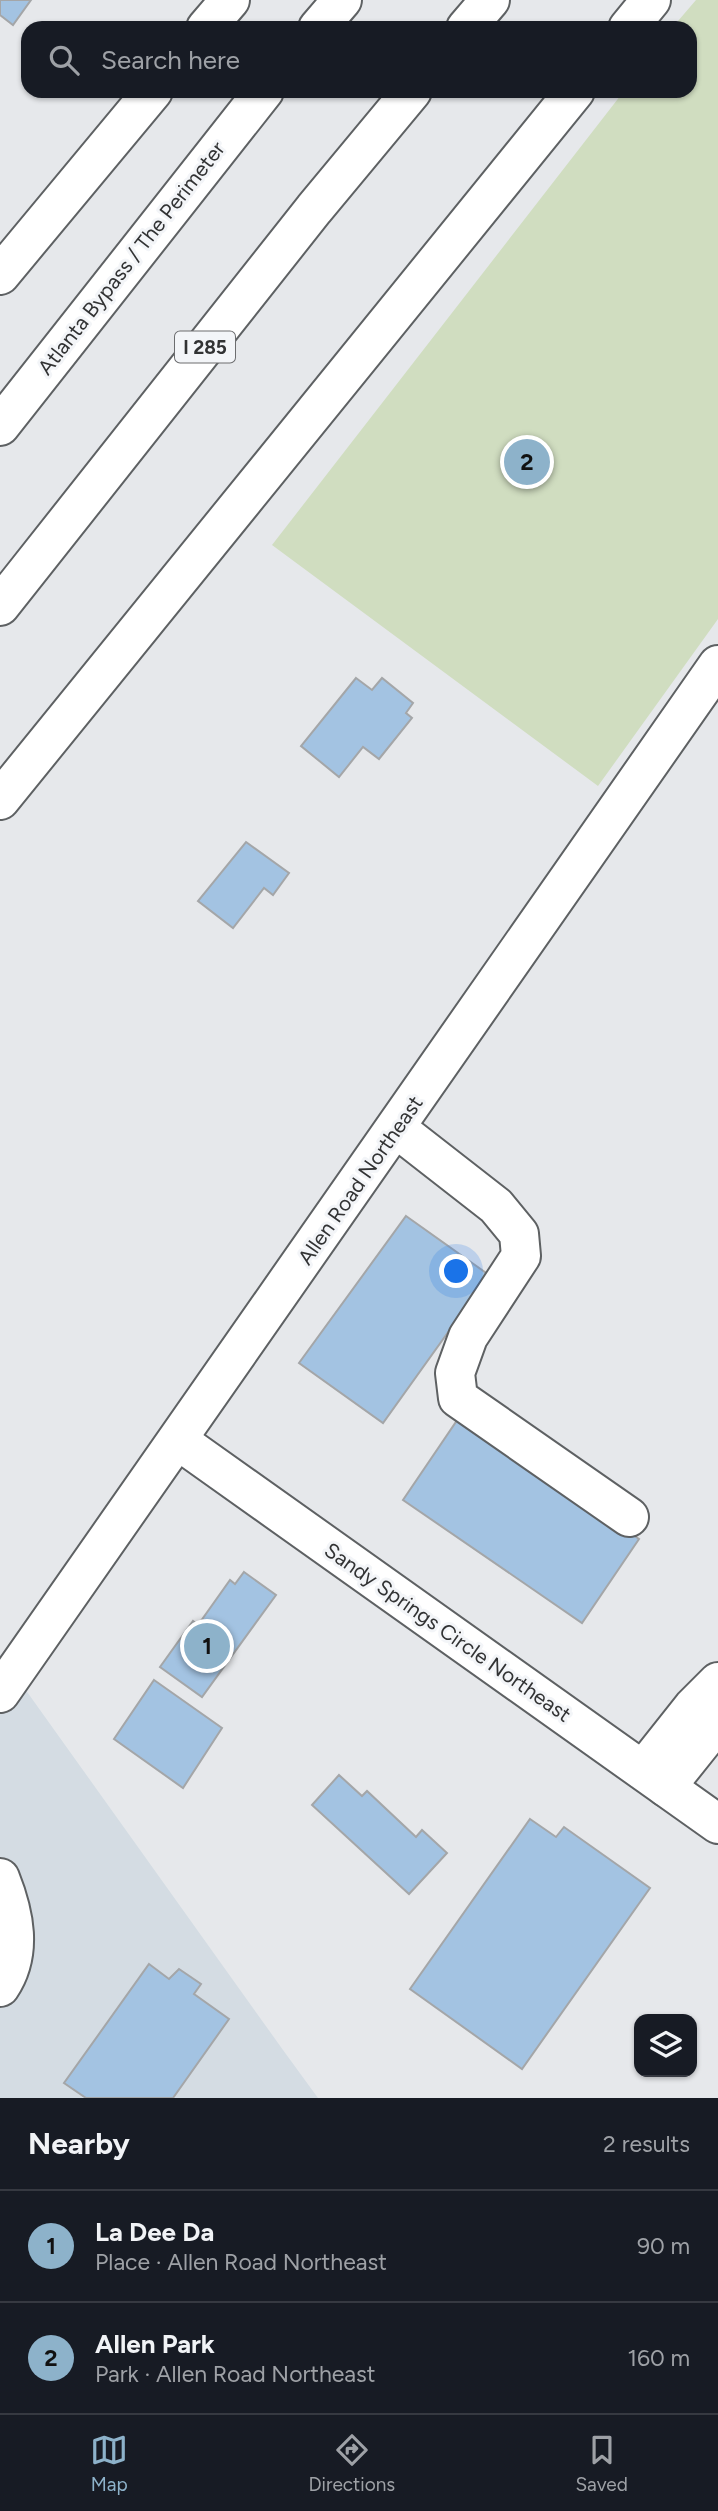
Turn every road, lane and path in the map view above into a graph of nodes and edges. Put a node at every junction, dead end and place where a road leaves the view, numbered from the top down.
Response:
1 (230, 0) edge
2 (342, 0) edge
3 (491, 0) edge
4 (652, 0) edge
5 (212, 21) edge
6 (324, 21) edge
7 (472, 21) edge
8 (634, 21) edge
9 (147, 98) edge
10 (258, 98) edge
11 (406, 98) edge
12 (569, 98) edge
13 (0, 275) edge
14 (0, 426) edge
15 (0, 606) edge
16 (718, 665) edge
17 (0, 800) edge
18 (396, 1128) junction
19 (179, 1441) junction
20 (629, 1517) dead end
21 (718, 1682) edge
22 (0, 1693) edge
23 (718, 1721) edge
24 (654, 1778) junction
25 (718, 1824) edge
26 (0, 1878) edge
27 (0, 1987) edge

1 - 5 main road
2 - 6 main road
3 - 7 main road
4 - 8 main road
9 - 13 main road
10 - 14 main road, Atlanta Bypass / The Perimeter
11 - 15 main road, I 285
12 - 17 main road
16 - 18 main road, Allen Road Northeast
18 - 19 main road, Allen Road Northeast
18 - 20 main road
19 - 22 main road, Allen Road Northeast
19 - 24 main road, Sandy Springs Circle Northeast
21 - 24 main road
23 - 24 main road
24 - 25 main road, Sandy Springs Circle Northeast
26 - 27 main road

